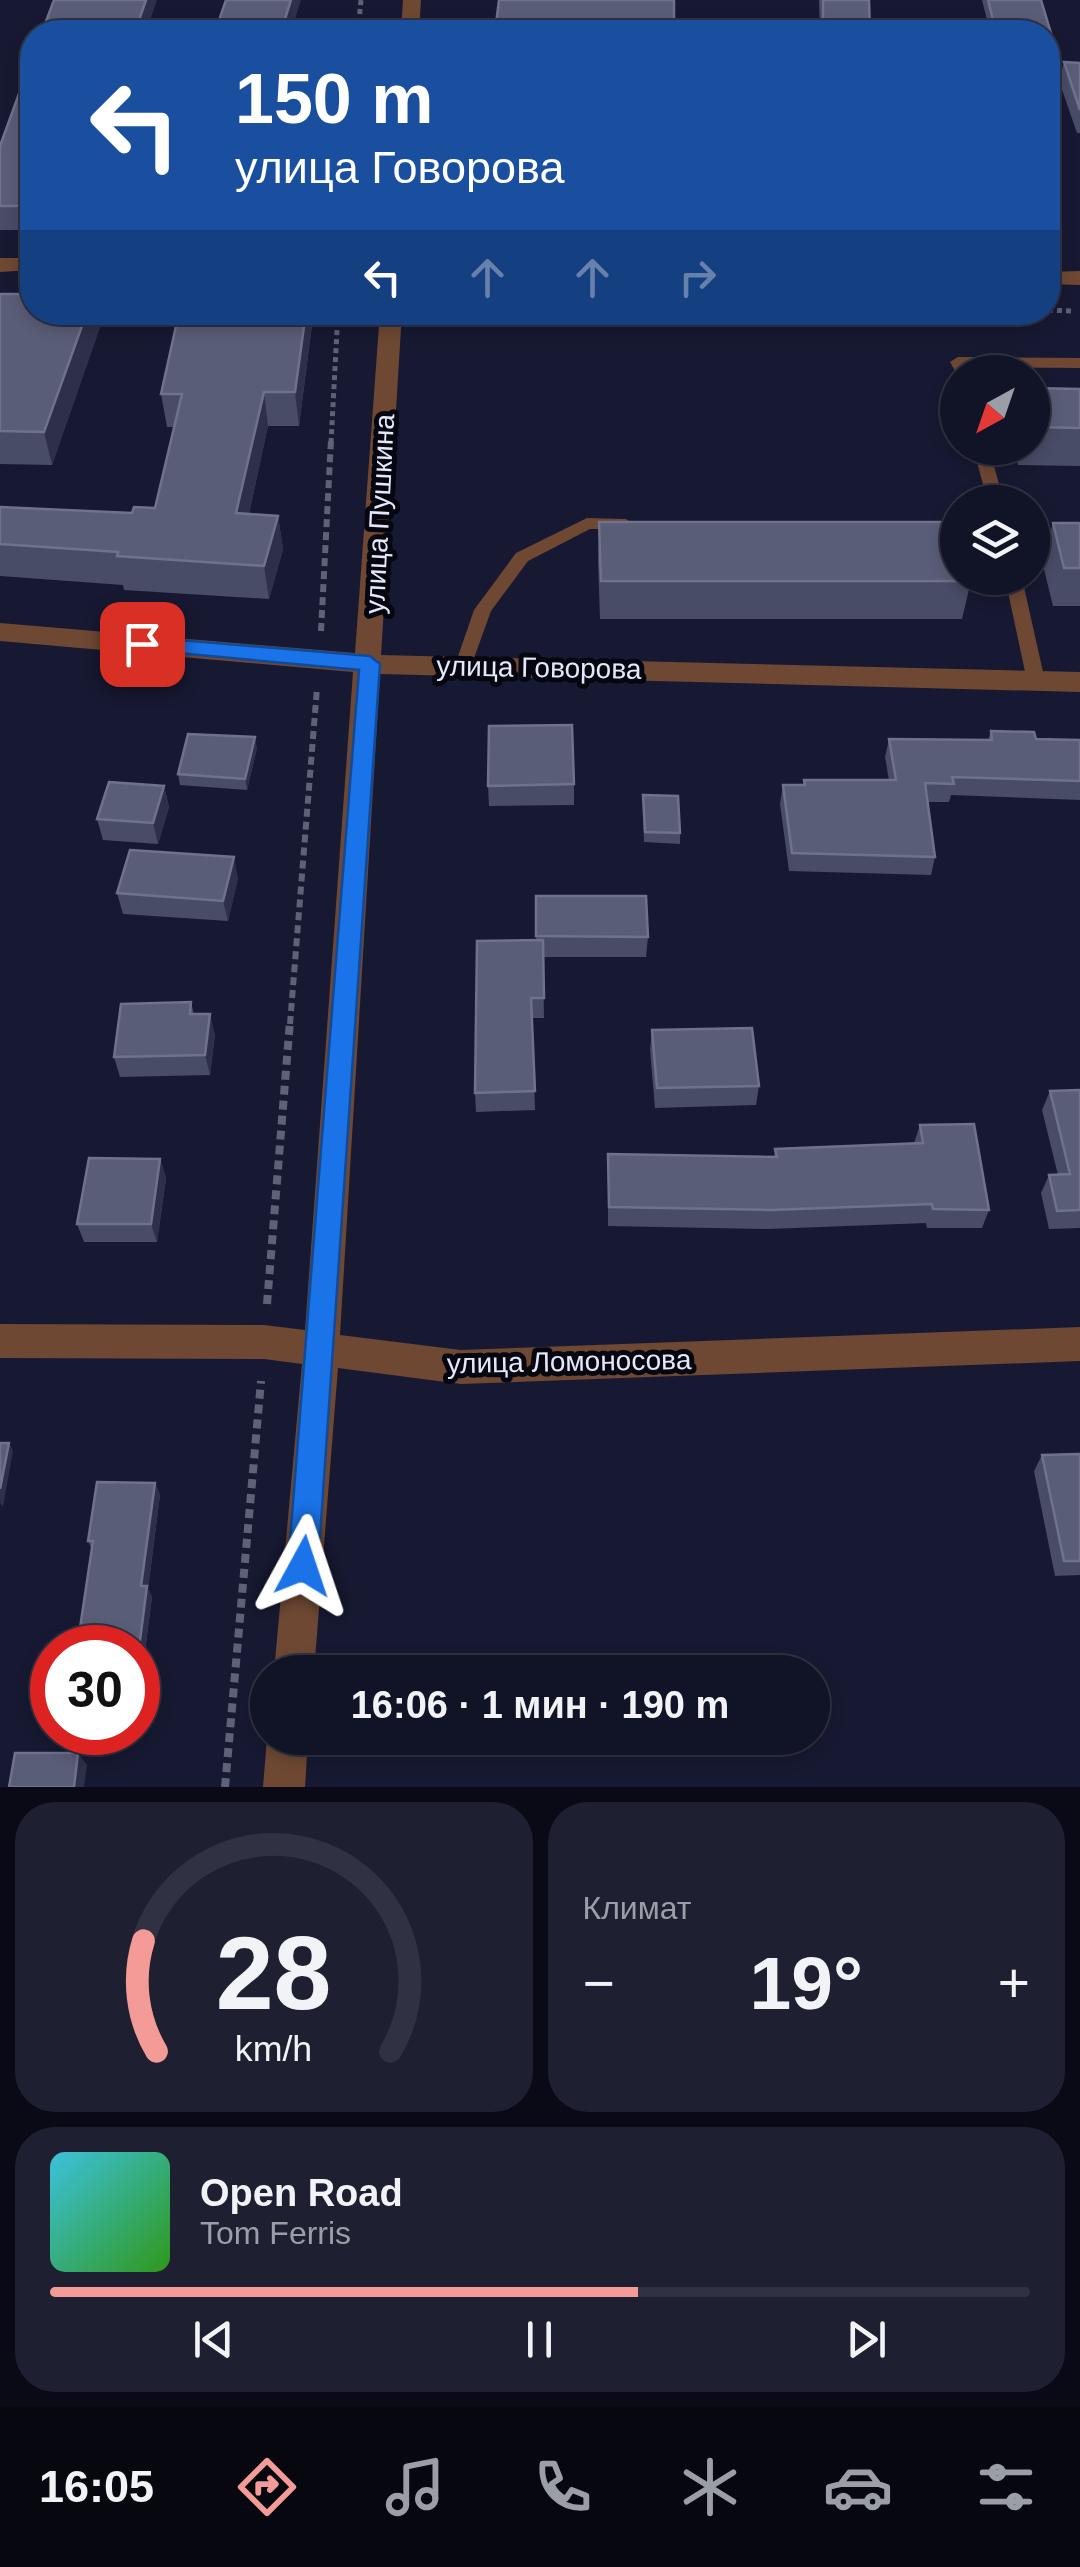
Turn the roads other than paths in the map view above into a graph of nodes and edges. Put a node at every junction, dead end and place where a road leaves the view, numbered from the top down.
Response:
1 (390, 325) edge
2 (1050, 363) edge
3 (1080, 363) edge
4 (646, 524) edge
5 (1018, 595) edge
6 (0, 632) edge
7 (370, 664) junction
8 (464, 665) junction
9 (1036, 681) junction
10 (1080, 682) edge
11 (0, 1341) edge
12 (1080, 1344) edge
13 (321, 1351) junction
14 (295, 1655) edge
15 (287, 1755) edge
16 (284, 1787) edge

1 - 7 street, улица Пушкина
2 - 3 lane
4 - 8 lane
5 - 9 lane
6 - 7 street, улица Говорова
7 - 8 street, улица Говорова
7 - 13 street, улица Пушкина
8 - 9 street, улица Говорова
9 - 10 street, улица Говорова
11 - 13 street, улица Ломоносова
12 - 13 street, улица Ломоносова
13 - 14 street, улица Пушкина
15 - 16 street

